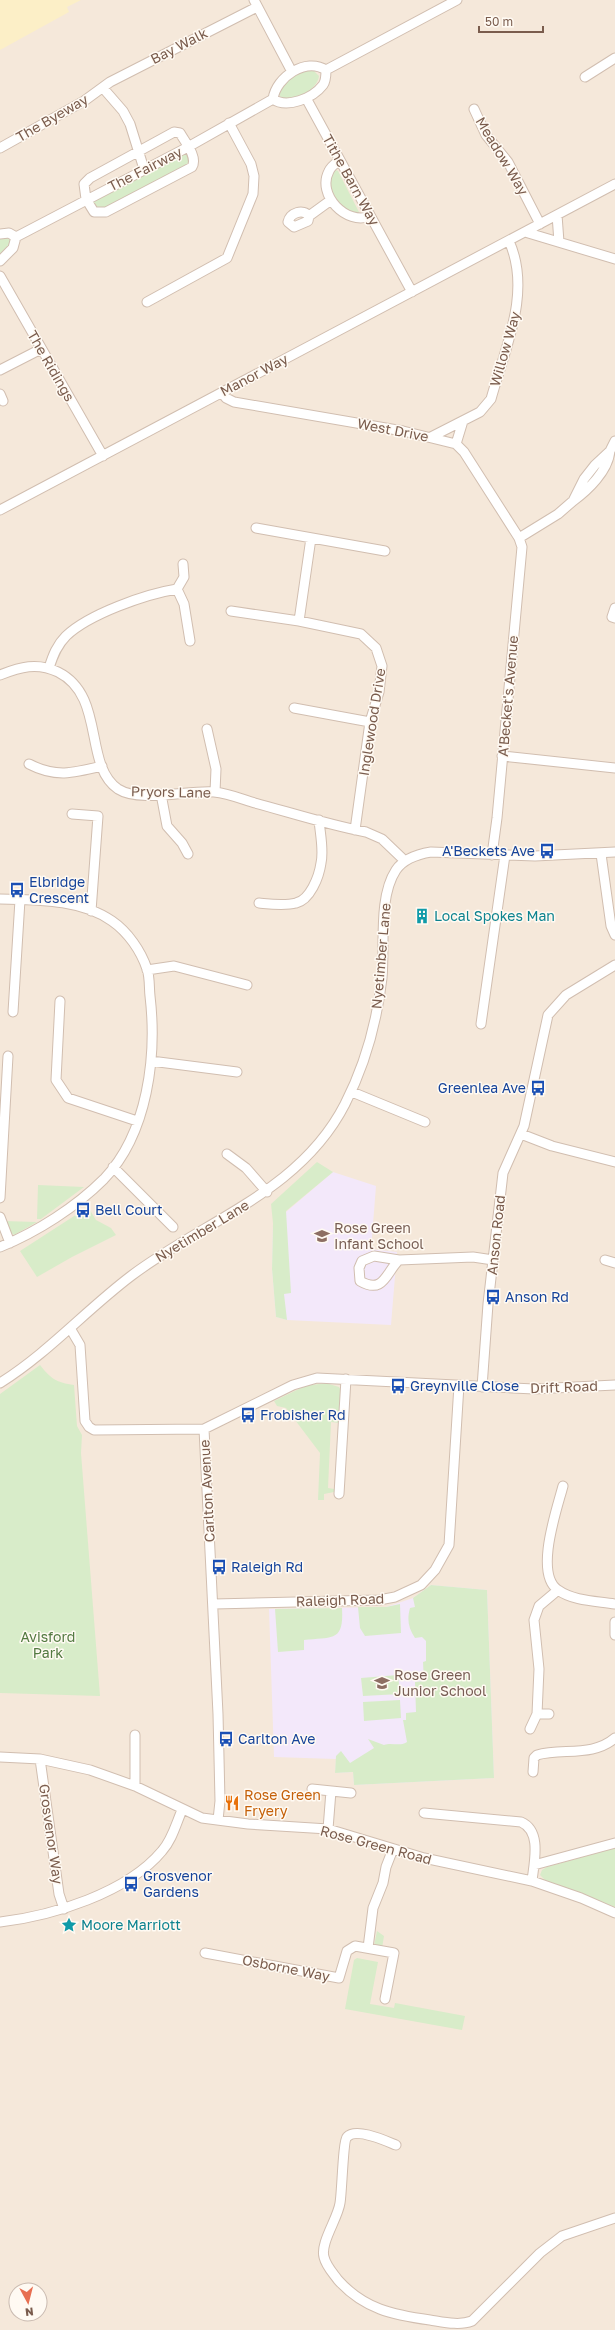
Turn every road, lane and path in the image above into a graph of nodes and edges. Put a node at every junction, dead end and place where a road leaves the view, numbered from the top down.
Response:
1 (456, 0) edge
2 (256, 4) edge
3 (615, 58) edge
4 (326, 70) junction
5 (292, 72) junction
6 (585, 77) dead end
7 (103, 88) junction
8 (306, 98) junction
9 (273, 99) junction
10 (474, 109) dead end
11 (228, 123) junction
12 (188, 146) junction
13 (0, 148) edge
14 (138, 152) junction
15 (340, 160) junction
16 (144, 169) junction
17 (615, 184) edge
18 (86, 199) junction
19 (331, 200) junction
20 (557, 215) junction
21 (309, 216) dead end
22 (370, 216) junction
23 (540, 224) junction
24 (525, 232) junction
25 (0, 234) edge
26 (16, 237) junction
27 (509, 241) junction
28 (559, 242) junction
29 (615, 259) edge
30 (0, 261) edge
31 (0, 276) edge
32 (412, 292) junction
33 (147, 302) dead end
34 (41, 349) junction
35 (0, 370) edge
36 (222, 393) junction
37 (463, 421) junction
38 (431, 437) junction
39 (615, 440) edge
40 (456, 444) junction
41 (104, 456) junction
42 (0, 510) edge
43 (256, 528) dead end
44 (311, 538) junction
45 (519, 538) junction
46 (386, 551) dead end
47 (183, 564) dead end
48 (176, 589) junction
49 (615, 608) edge
50 (231, 611) dead end
51 (615, 618) edge
52 (299, 620) junction
53 (190, 642) dead end
54 (49, 668) junction
55 (0, 675) edge
56 (294, 708) dead end
57 (370, 722) junction
58 (207, 729) dead end
59 (502, 756) junction
60 (29, 764) dead end
61 (102, 766) junction
62 (615, 768) edge
63 (214, 792) junction
64 (161, 794) junction
65 (72, 814) dead end
66 (319, 820) junction
67 (355, 830) junction
68 (615, 852) edge
69 (188, 854) dead end
70 (601, 854) junction
71 (492, 855) junction
72 (505, 855) junction
73 (405, 861) junction
74 (0, 899) edge
75 (20, 900) junction
76 (259, 903) dead end
77 (91, 911) junction
78 (615, 935) edge
79 (615, 965) edge
80 (148, 970) junction
81 (246, 985) dead end
82 (60, 1001) dead end
83 (13, 1012) dead end
84 (481, 1024) dead end
85 (8, 1056) dead end
86 (151, 1061) junction
87 (237, 1072) dead end
88 (352, 1092) junction
89 (137, 1121) junction
90 (425, 1122) dead end
91 (521, 1134) junction
92 (227, 1154) dead end
93 (615, 1162) edge
94 (113, 1167) junction
95 (267, 1192) junction
96 (0, 1198) edge
97 (0, 1217) edge
98 (173, 1227) dead end
99 (10, 1243) junction
100 (0, 1246) edge
101 (399, 1260) dead end
102 (493, 1260) junction
103 (605, 1260) dead end
104 (615, 1263) edge
105 (70, 1328) junction
106 (346, 1379) junction
107 (0, 1383) edge
108 (459, 1385) junction
109 (615, 1385) edge
110 (482, 1387) junction
111 (204, 1429) junction
112 (563, 1486) dead end
113 (339, 1494) dead end
114 (558, 1590) junction
115 (214, 1604) junction
116 (615, 1604) edge
117 (615, 1622) edge
118 (615, 1635) edge
119 (537, 1714) junction
120 (549, 1714) dead end
121 (530, 1729) dead end
122 (135, 1735) dead end
123 (615, 1738) edge
124 (0, 1757) edge
125 (40, 1759) junction
126 (532, 1772) dead end
127 (135, 1786) junction
128 (312, 1789) dead end
129 (330, 1791) junction
130 (351, 1793) dead end
131 (182, 1810) junction
132 (424, 1813) dead end
133 (218, 1820) junction
134 (328, 1830) junction
135 (615, 1842) edge
136 (393, 1849) junction
137 (534, 1865) junction
138 (532, 1881) junction
139 (64, 1909) junction
140 (615, 1913) edge
141 (0, 1922) edge
142 (368, 1948) junction
143 (205, 1953) dead end
144 (385, 1999) dead end
145 (396, 2145) dead end
146 (615, 2218) edge

1 - 4 street
2 - 5 street
2 - 7 street, Bay Walk
3 - 6 street
4 - 5 street
4 - 8 street
5 - 9 street
7 - 13 street, The Byeway
7 - 14 street
8 - 9 street
8 - 15 street, Tithe Barn Way
9 - 11 street, The Fairway
10 - 23 street, Meadow Way
11 - 12 street, The Fairway
11 - 33 street
12 - 14 street
12 - 16 street, The Fairway
12 - 18 street
14 - 16 street
14 - 18 street
15 - 19 street
15 - 22 street, Tithe Barn Way
16 - 18 street, The Fairway
17 - 20 street, Manor Way
18 - 26 street, The Fairway
19 - 21 street
19 - 22 street
20 - 23 street, Manor Way
20 - 28 street
22 - 32 street, Tithe Barn Way
23 - 24 street, Manor Way
24 - 27 street, Manor Way
24 - 28 street
25 - 26 street
26 - 30 street
27 - 32 street, Manor Way
27 - 37 street, Willow Way
28 - 29 street
31 - 34 street, The Ridings
32 - 36 street, Manor Way
34 - 35 street
34 - 41 street, The Ridings
36 - 38 street, West Drive
36 - 41 street, Manor Way
37 - 38 street, Willow Way
37 - 40 street
38 - 40 street, West Drive
39 - 45 street
40 - 45 street
41 - 42 street, Manor Way
43 - 44 street
44 - 46 street
44 - 52 street
45 - 59 street, A'Becket's Avenue
47 - 48 street
48 - 53 street
48 - 54 street
49 - 51 street
50 - 52 street, Inglewood Drive
52 - 57 street, Inglewood Drive
54 - 55 street, Pryors Lane
54 - 61 street, Pryors Lane
56 - 57 street
57 - 67 street, Inglewood Drive
58 - 63 street
59 - 62 street
59 - 71 street, A'Becket's Avenue
60 - 61 street
61 - 64 street, Pryors Lane
63 - 64 street, Pryors Lane
63 - 66 street, Pryors Lane
64 - 69 street
65 - 77 street
66 - 67 street, Pryors Lane
66 - 76 street
67 - 73 street, Pryors Lane
68 - 70 street, Nyetimber Lane
70 - 72 street, Nyetimber Lane
70 - 78 street
71 - 72 street, Nyetimber Lane
71 - 73 street, Nyetimber Lane
72 - 84 street
73 - 88 street, Nyetimber Lane
74 - 75 street
75 - 77 street
75 - 83 street
77 - 80 street
79 - 91 street, Anson Road
80 - 81 street
80 - 86 street
82 - 89 street
85 - 96 street
86 - 87 street
86 - 89 street
88 - 90 street
88 - 95 street, Nyetimber Lane
89 - 94 street
91 - 93 street
91 - 102 street, Anson Road
92 - 95 street
94 - 98 street
94 - 99 street
95 - 105 street, Nyetimber Lane
97 - 99 street
99 - 100 street
101 - 102 street
102 - 110 street, Anson Road
103 - 104 street
105 - 107 street, Nyetimber Lane
105 - 111 street, Carlton Avenue
106 - 108 street, Drift Road
106 - 111 street, Drift Road
106 - 113 street
108 - 110 street, Drift Road
108 - 115 street, Raleigh Road
109 - 110 street, Drift Road
111 - 115 street, Carlton Avenue
112 - 114 street
114 - 116 street
114 - 119 street
115 - 133 street, Carlton Avenue
117 - 118 street
119 - 120 street
119 - 121 street
122 - 127 street
123 - 126 street
124 - 125 street
125 - 127 street
125 - 139 street, Grosvenor Way
127 - 131 street
128 - 129 street
129 - 130 street
129 - 134 street
131 - 133 street, Rose Green Road
131 - 139 street
132 - 137 street
133 - 134 street, Rose Green Road
134 - 136 street, Rose Green Road
135 - 137 street
136 - 138 street, Rose Green Road
136 - 142 street
137 - 138 street
138 - 140 street, Rose Green Road
139 - 141 street
142 - 143 street, Osborne Way
142 - 144 street, Osborne Way
145 - 146 street

